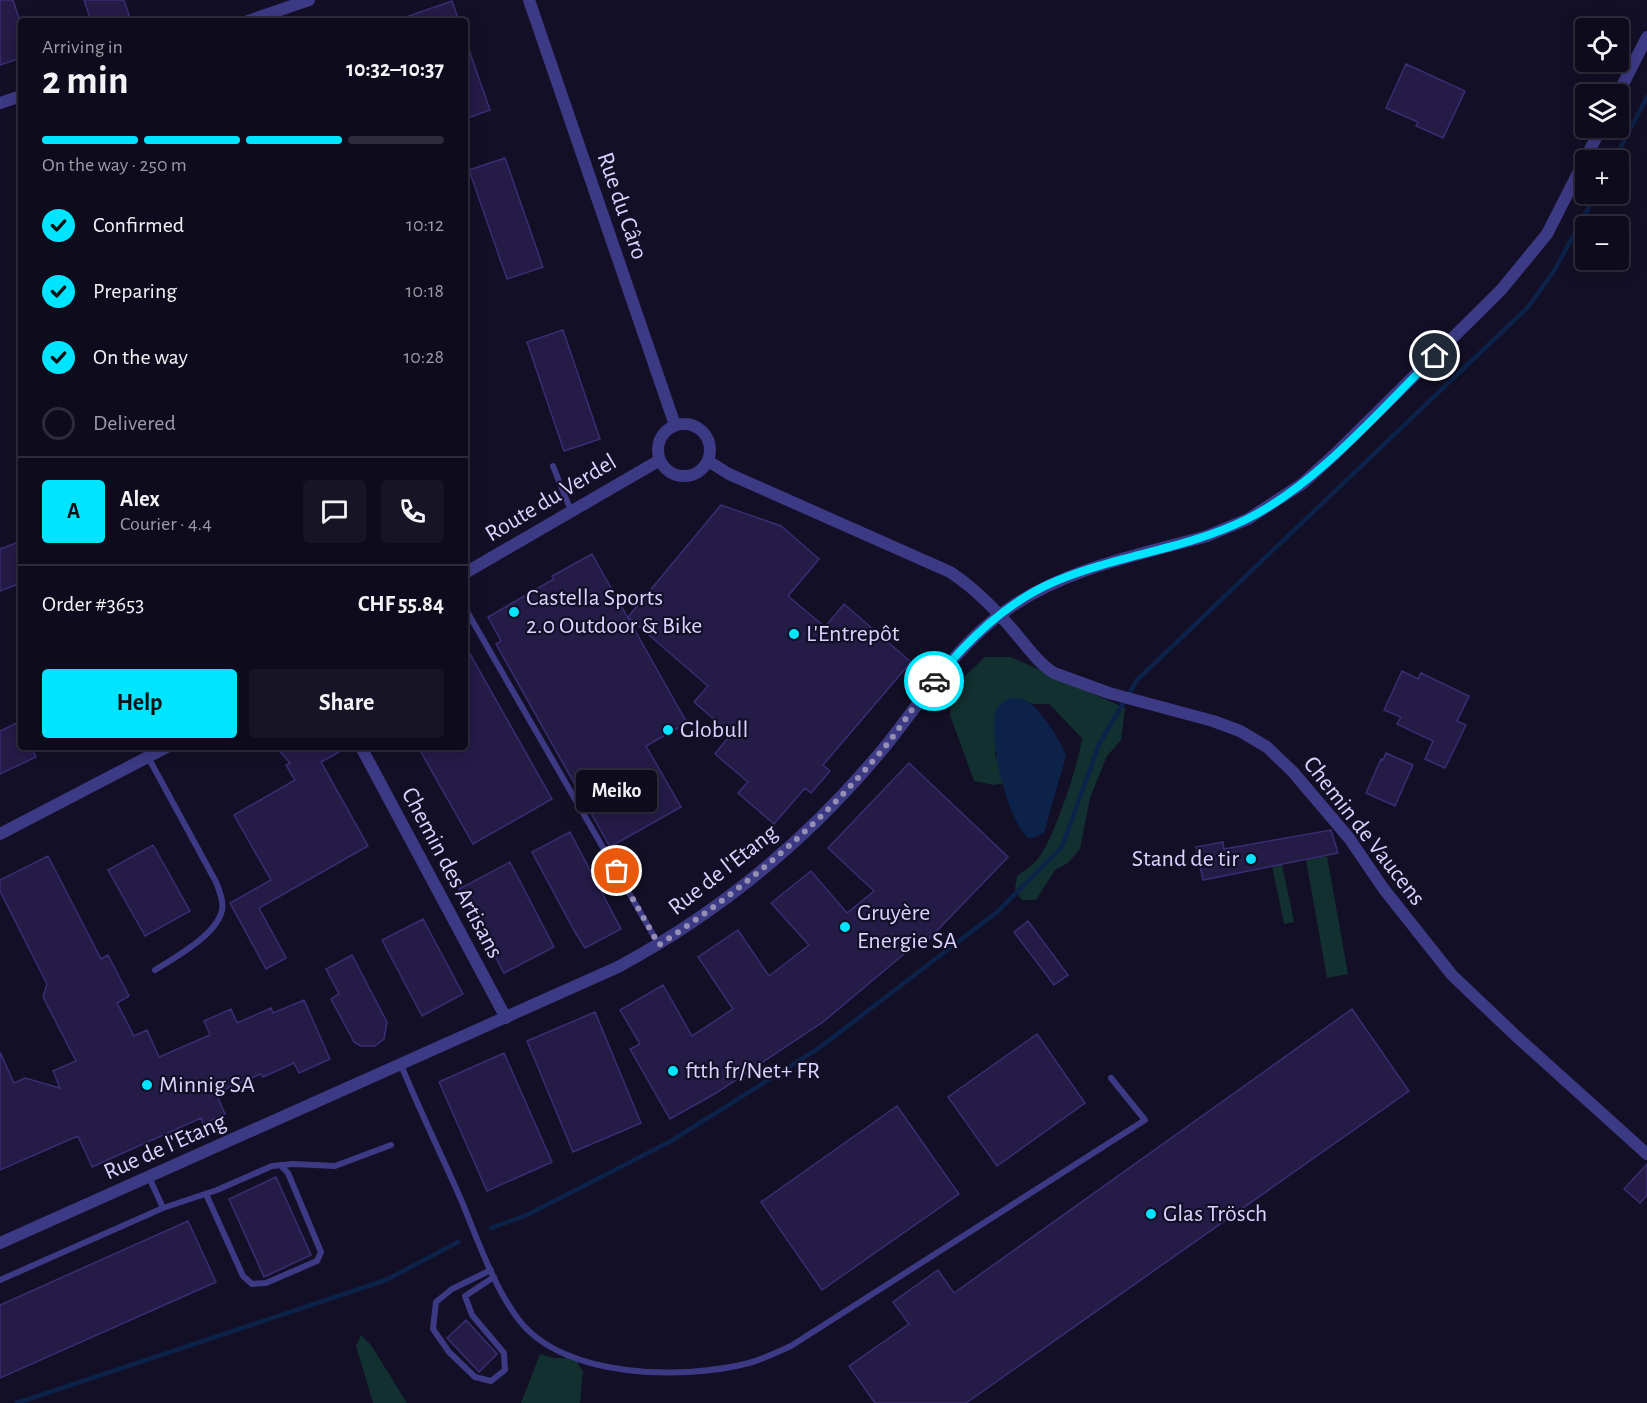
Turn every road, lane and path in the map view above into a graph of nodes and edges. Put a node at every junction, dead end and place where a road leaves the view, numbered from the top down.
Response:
1 (309, 0) edge
2 (529, 0) edge
3 (257, 18) edge
4 (1647, 37) edge
5 (1623, 84) edge
6 (18, 97) edge
7 (0, 103) edge
8 (1596, 138) edge
9 (675, 425) junction
10 (660, 460) junction
11 (708, 461) junction
12 (553, 466) dead end
13 (571, 511) junction
14 (468, 571) edge
15 (468, 613) edge
16 (999, 615) junction
17 (161, 750) edge
18 (363, 750) edge
19 (148, 757) junction
20 (0, 834) edge
21 (659, 945) junction
22 (155, 970) dead end
23 (506, 1018) junction
24 (401, 1065) junction
25 (1111, 1078) dead end
26 (392, 1145) dead end
27 (1647, 1154) edge
28 (279, 1164) junction
29 (149, 1177) junction
30 (206, 1194) junction
31 (163, 1208) junction
32 (1, 1241) edge
33 (490, 1270) junction
34 (494, 1277) junction
35 (0, 1280) edge

1 - 3 street
2 - 9 street, Rue du Câro
4 - 5 street
6 - 7 street
8 - 16 street, Rue de l'Etang
9 - 10 street
9 - 11 street
10 - 11 street
10 - 13 street, Route du Verdel
11 - 16 street
12 - 13 lane
13 - 14 street, Route du Verdel
15 - 21 lane
16 - 21 street, Rue de l'Etang
16 - 27 street, Chemin de Vaucens
17 - 19 street
18 - 23 street, Chemin des Artisans
19 - 20 street
19 - 22 lane
21 - 23 street, Rue de l'Etang
23 - 24 street, Rue de l'Etang
24 - 29 street, Rue de l'Etang
24 - 33 lane
25 - 34 lane
26 - 28 lane
28 - 30 lane
28 - 30 lane
29 - 31 lane
29 - 32 street, Rue de l'Etang
30 - 31 lane
31 - 35 lane
33 - 34 lane
33 - 34 lane

